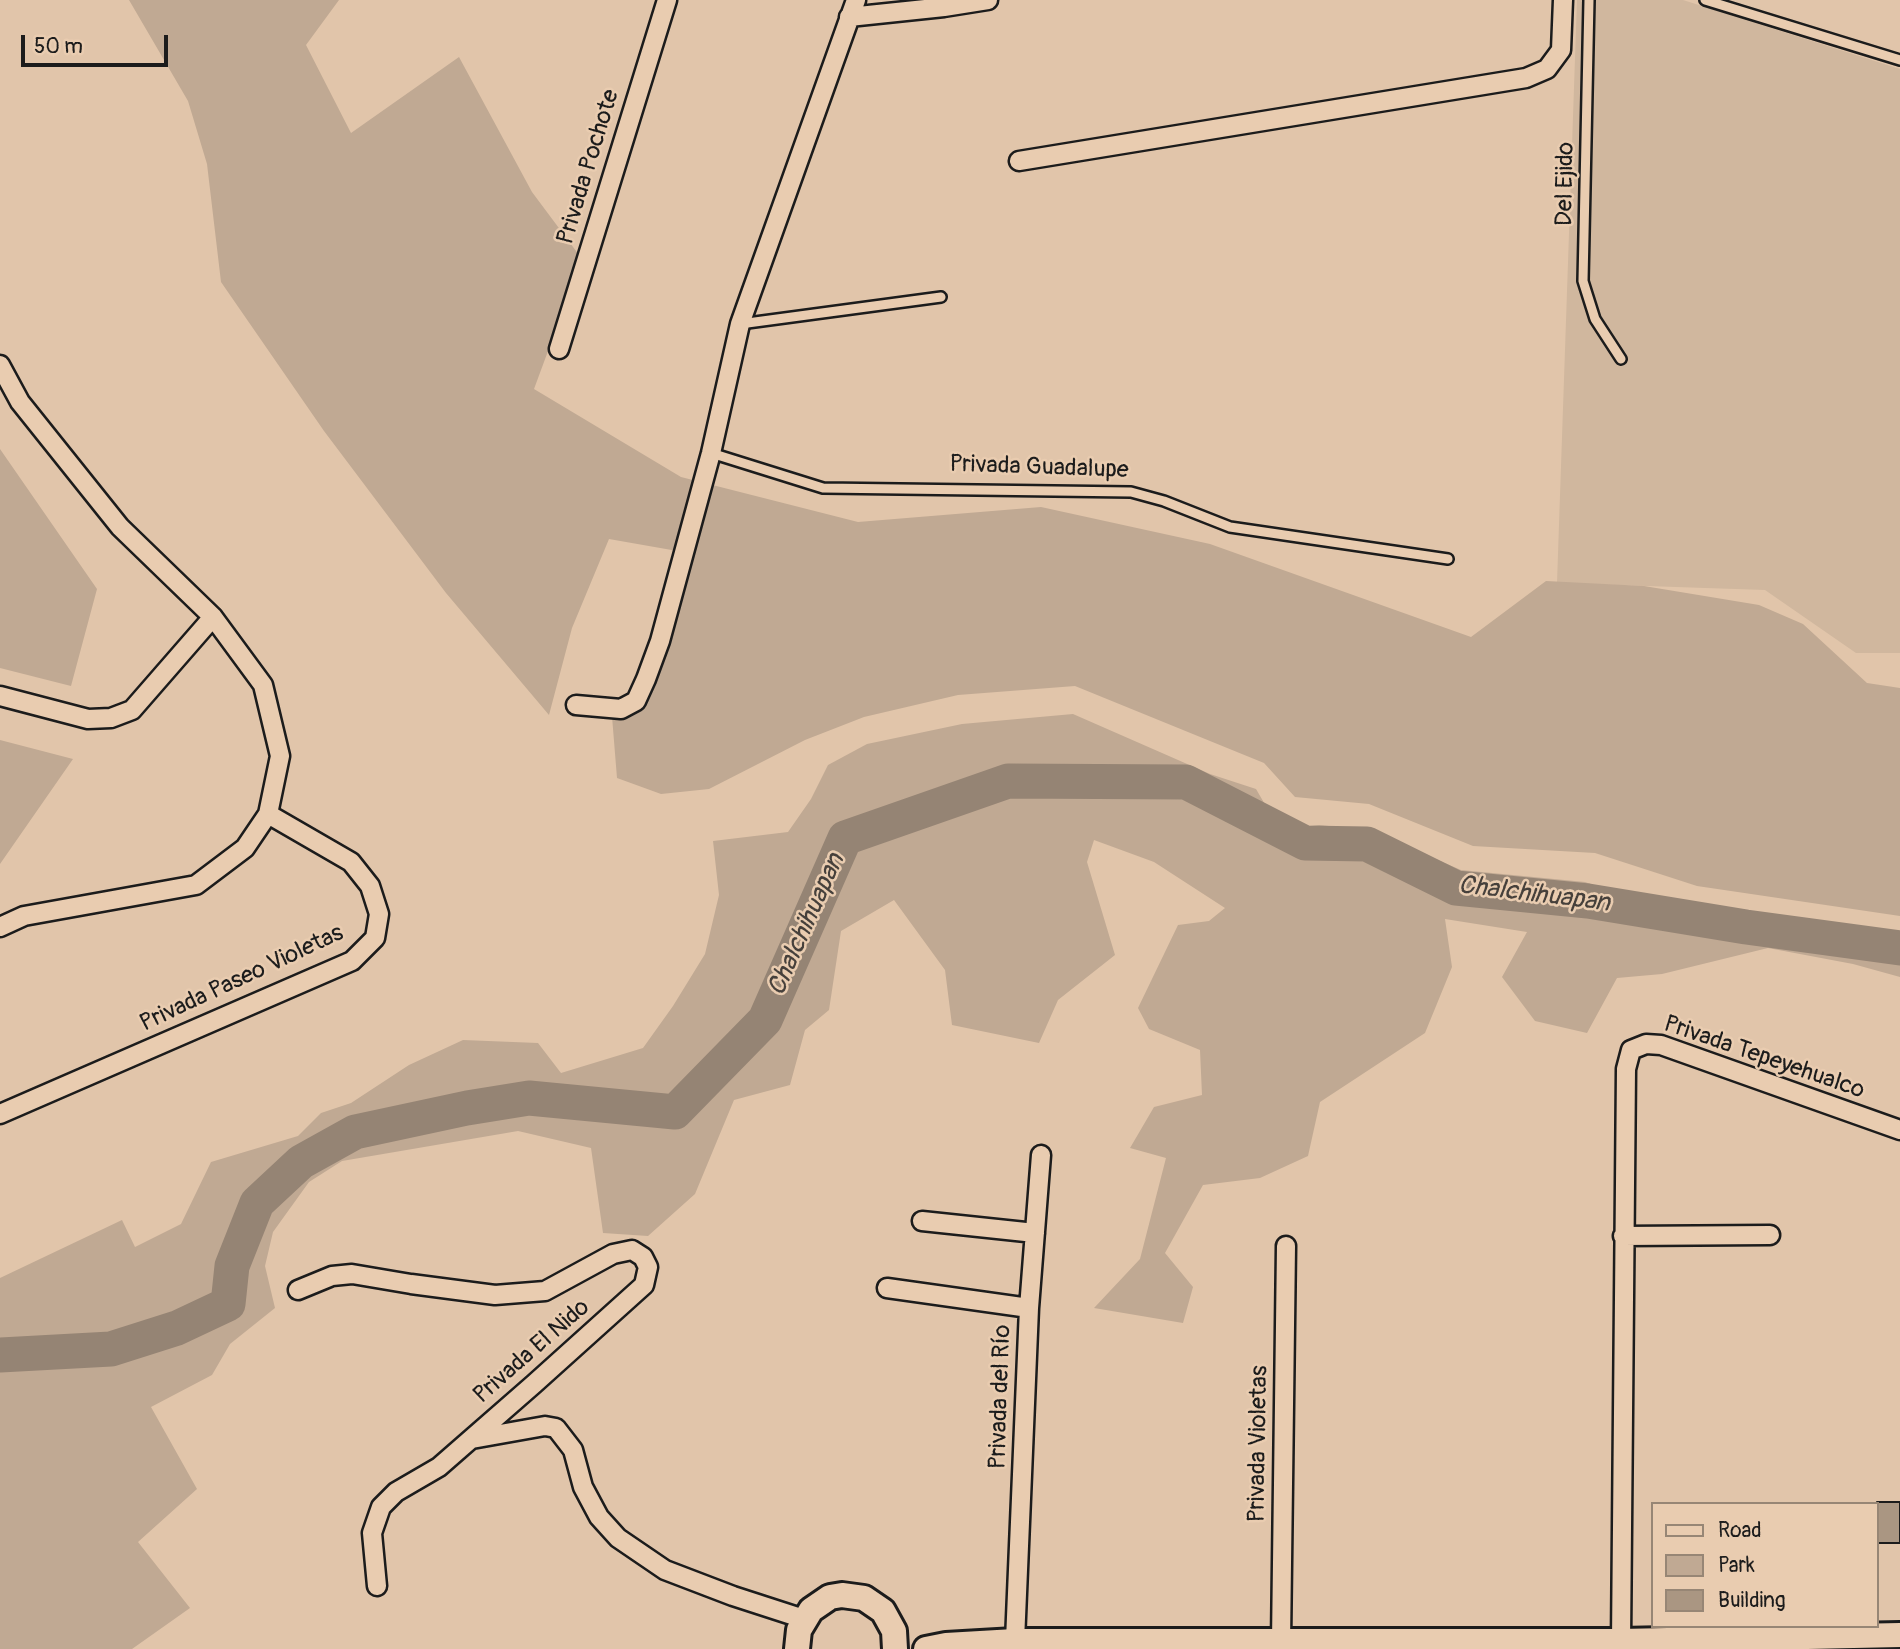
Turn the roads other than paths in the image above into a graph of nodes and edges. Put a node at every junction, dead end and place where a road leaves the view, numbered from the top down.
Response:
1 (667, 0) edge
2 (988, 0) edge
3 (1563, 0) edge
4 (1589, 0) edge
5 (1705, 0) edge
6 (852, 8) edge
7 (1900, 60) edge
8 (1018, 161) dead end
9 (941, 297) dead end
10 (740, 324) junction
11 (559, 349) dead end
12 (1621, 359) dead end
13 (0, 365) edge
14 (711, 453) junction
15 (1448, 559) dead end
16 (214, 617) junction
17 (0, 696) edge
18 (576, 705) dead end
19 (268, 814) junction
20 (0, 927) edge
21 (0, 1114) edge
22 (1900, 1130) edge
23 (1041, 1155) dead end
24 (922, 1221) dead end
25 (1035, 1233) junction
26 (1770, 1235) dead end
27 (1623, 1236) junction
28 (1286, 1246) dead end
29 (887, 1288) dead end
30 (298, 1290) dead end
31 (1029, 1308) junction
32 (472, 1439) junction
33 (377, 1586) dead end
34 (804, 1619) junction
35 (890, 1621) junction
36 (1900, 1635) edge
37 (1016, 1641) junction
38 (1281, 1642) junction
39 (1621, 1642) junction
40 (1815, 1643) edge
41 (1351, 1645) edge
42 (1575, 1645) edge
43 (1154, 1646) edge
44 (936, 1647) edge
45 (797, 1649) edge
46 (895, 1649) edge

1 - 11 street, Privada Pochote
2 - 6 street
3 - 8 street
4 - 12 lane, Del Ejido
5 - 7 lane
6 - 10 street
9 - 10 lane
10 - 14 street
13 - 16 street
14 - 15 lane, Privada Guadalupe
14 - 18 street
16 - 17 street
16 - 19 street
19 - 20 street
19 - 21 street, Privada Paseo Violetas
22 - 27 street, Privada Tepeyehualco
23 - 25 street, Privada del Río
24 - 25 street
25 - 31 street, Privada del Río
26 - 27 street
27 - 39 street, Privada Tepeyehualco
28 - 38 street, Privada Violetas
29 - 31 street
30 - 32 street, Privada El Nido
31 - 37 street, Privada del Río
32 - 33 street
32 - 34 street, Privada El Nido
34 - 35 main road
34 - 45 main road
35 - 44 main road
35 - 46 main road
36 - 40 main road
37 - 43 main road
37 - 44 main road
38 - 41 main road
38 - 43 main road
39 - 40 main road
39 - 42 main road
41 - 42 main road

